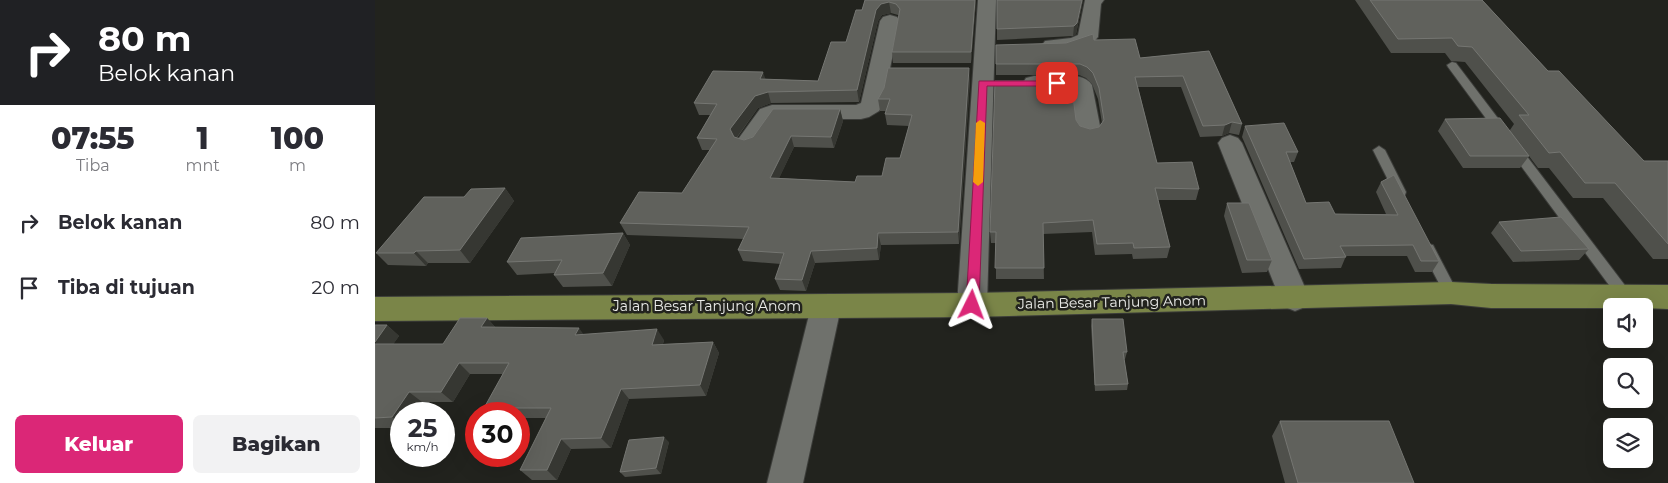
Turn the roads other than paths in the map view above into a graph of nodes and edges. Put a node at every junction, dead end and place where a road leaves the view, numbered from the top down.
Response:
1 (987, 0) edge
2 (1095, 0) edge
3 (890, 21) dead end
4 (1033, 46) edge
5 (1452, 65) dead end
6 (990, 69) junction
7 (1089, 131) edge
8 (748, 142) edge
9 (1231, 143) dead end
10 (1379, 150) dead end
11 (1404, 201) edge
12 (1421, 234) edge
13 (1451, 293) junction
14 (1625, 296) junction
15 (1668, 297) edge
16 (1295, 298) junction
17 (972, 305) junction
18 (826, 307) junction
19 (375, 309) edge
20 (785, 483) edge

1 - 6 street
2 - 4 street
3 - 8 street
5 - 14 lane
6 - 7 street
6 - 17 street
9 - 16 street
10 - 11 lane
12 - 13 lane
13 - 14 main road, Jalan Besar Tanjung Anom
13 - 16 main road, Jalan Besar Tanjung Anom
14 - 15 main road, Jalan Besar Tanjung Anom
16 - 17 main road, Jalan Besar Tanjung Anom
17 - 18 main road, Jalan Besar Tanjung Anom
18 - 19 main road, Jalan Besar Tanjung Anom
18 - 20 street

